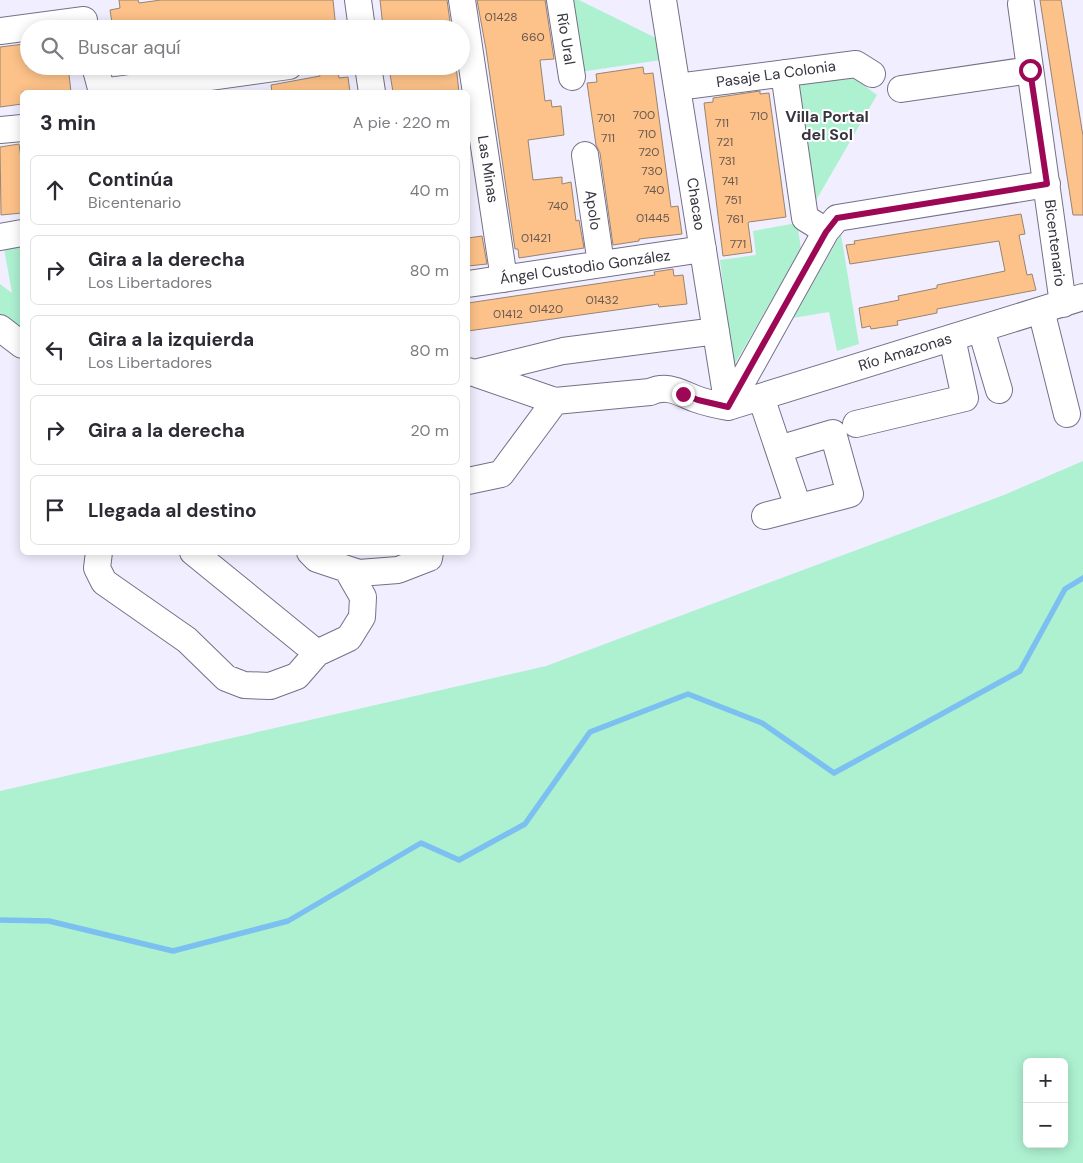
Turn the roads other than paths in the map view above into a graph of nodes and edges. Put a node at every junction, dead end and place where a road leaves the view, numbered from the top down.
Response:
1 (358, 0) edge
2 (462, 0) edge
3 (560, 0) edge
4 (663, 0) edge
5 (1021, 4) dead end
6 (83, 16) edge
7 (61, 20) edge
8 (361, 20) edge
9 (465, 20) edge
10 (20, 27) edge
11 (0, 31) edge
12 (470, 53) edge
13 (1030, 70) junction
14 (784, 73) junction
15 (872, 74) dead end
16 (98, 75) edge
17 (224, 75) edge
18 (369, 75) edge
19 (572, 77) dead end
20 (677, 87) junction
21 (901, 89) dead end
22 (102, 90) edge
23 (116, 90) edge
24 (372, 90) edge
25 (20, 128) edge
26 (0, 130) edge
27 (585, 155) dead end
28 (1047, 184) junction
29 (826, 232) junction
30 (20, 233) edge
31 (0, 237) edge
32 (703, 249) junction
33 (602, 264) junction
34 (504, 279) junction
35 (470, 284) edge
36 (1062, 304) edge
37 (0, 328) edge
38 (981, 329) junction
39 (716, 330) junction
40 (952, 338) junction
41 (20, 343) edge
42 (471, 372) edge
43 (999, 390) dead end
44 (762, 397) junction
45 (555, 401) junction
46 (728, 407) junction
47 (1067, 414) dead end
48 (856, 424) dead end
49 (779, 449) junction
50 (470, 481) edge
51 (798, 507) junction
52 (765, 516) dead end
53 (99, 555) edge
54 (196, 555) edge
55 (313, 555) edge
56 (430, 555) edge
57 (348, 569) junction
58 (317, 653) junction

1 - 8 street
2 - 9 street, Las Minas
3 - 19 street, Río Ural
4 - 20 street, Chacao
5 - 13 street, Bicentenario
6 - 7 street
10 - 11 street
12 - 34 street, Las Minas
13 - 21 street
13 - 28 street, Bicentenario
14 - 15 street, Pasaje La Colonia
14 - 20 street, Pasaje La Colonia
14 - 29 street
16 - 22 street
17 - 23 street
18 - 24 street
20 - 32 street, Chacao
25 - 26 street
27 - 33 street, Apolo
28 - 29 street
28 - 36 street, Bicentenario
29 - 46 street
30 - 31 street
32 - 33 street, Ángel Custodio González
32 - 39 street, Chacao
33 - 34 street, Ángel Custodio González
34 - 35 street, Ángel Custodio González
36 - 38 street, Río Amazonas
36 - 47 street, Bicentenario
37 - 41 street
38 - 40 street, Río Amazonas
38 - 43 street
39 - 42 street
39 - 46 street, Chacao
40 - 44 street, Río Amazonas
40 - 48 street
42 - 45 street
44 - 46 street, Río Amazonas
44 - 49 street
45 - 46 street
45 - 50 street
49 - 51 street
49 - 51 street
51 - 52 street
53 - 58 street
54 - 58 street
55 - 57 street
56 - 57 street
57 - 58 street

